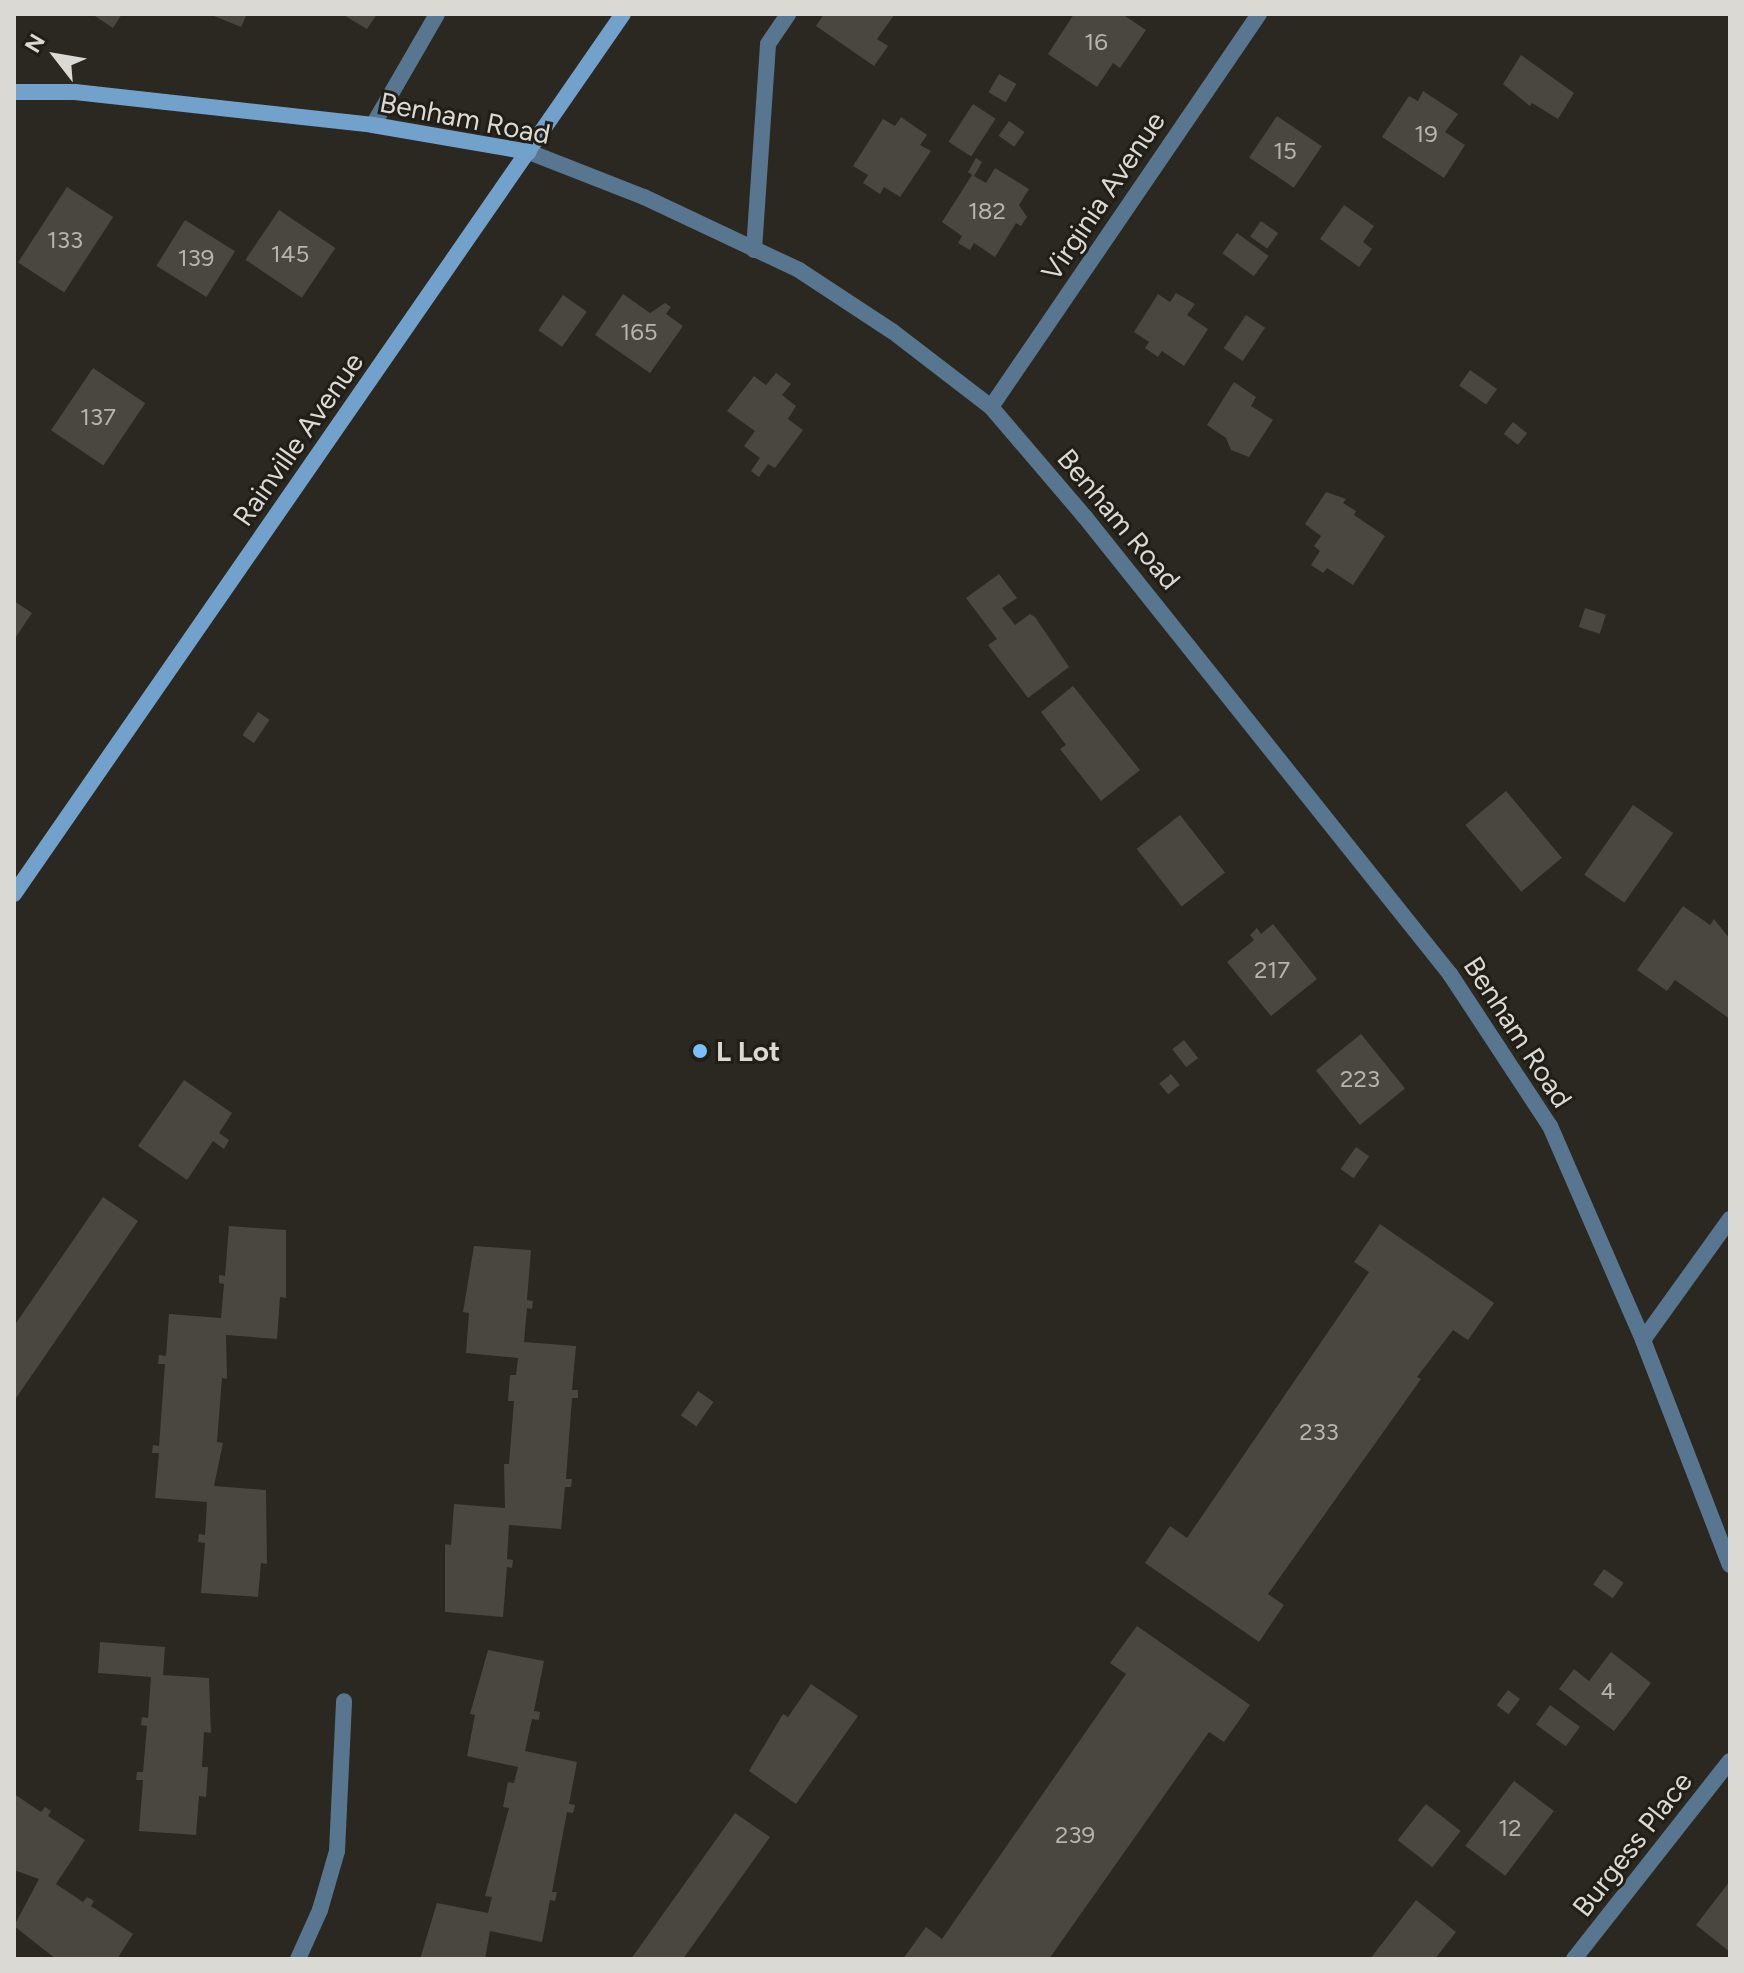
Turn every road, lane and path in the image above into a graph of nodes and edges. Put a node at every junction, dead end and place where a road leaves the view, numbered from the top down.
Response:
1 (437, 14) edge
2 (623, 14) edge
3 (788, 14) edge
4 (1259, 14) edge
5 (14, 92) edge
6 (373, 125) junction
7 (529, 152) junction
8 (754, 250) junction
9 (991, 407) junction
10 (14, 894) edge
11 (1730, 1219) edge
12 (1643, 1340) junction
13 (1730, 1565) edge
14 (344, 1701) dead end
15 (1730, 1761) edge
16 (298, 1959) edge
17 (1574, 1959) edge

1 - 6 street
2 - 7 main road, Rainville Avenue
3 - 8 street
4 - 9 street, Virginia Avenue
5 - 6 main road, Benham Road
6 - 7 main road, Benham Road
7 - 8 street, Benham Road
7 - 10 main road, Rainville Avenue
8 - 9 street, Benham Road
9 - 12 street, Benham Road
11 - 12 street
12 - 13 street, Benham Road
14 - 16 street
15 - 17 street, Burgess Place

